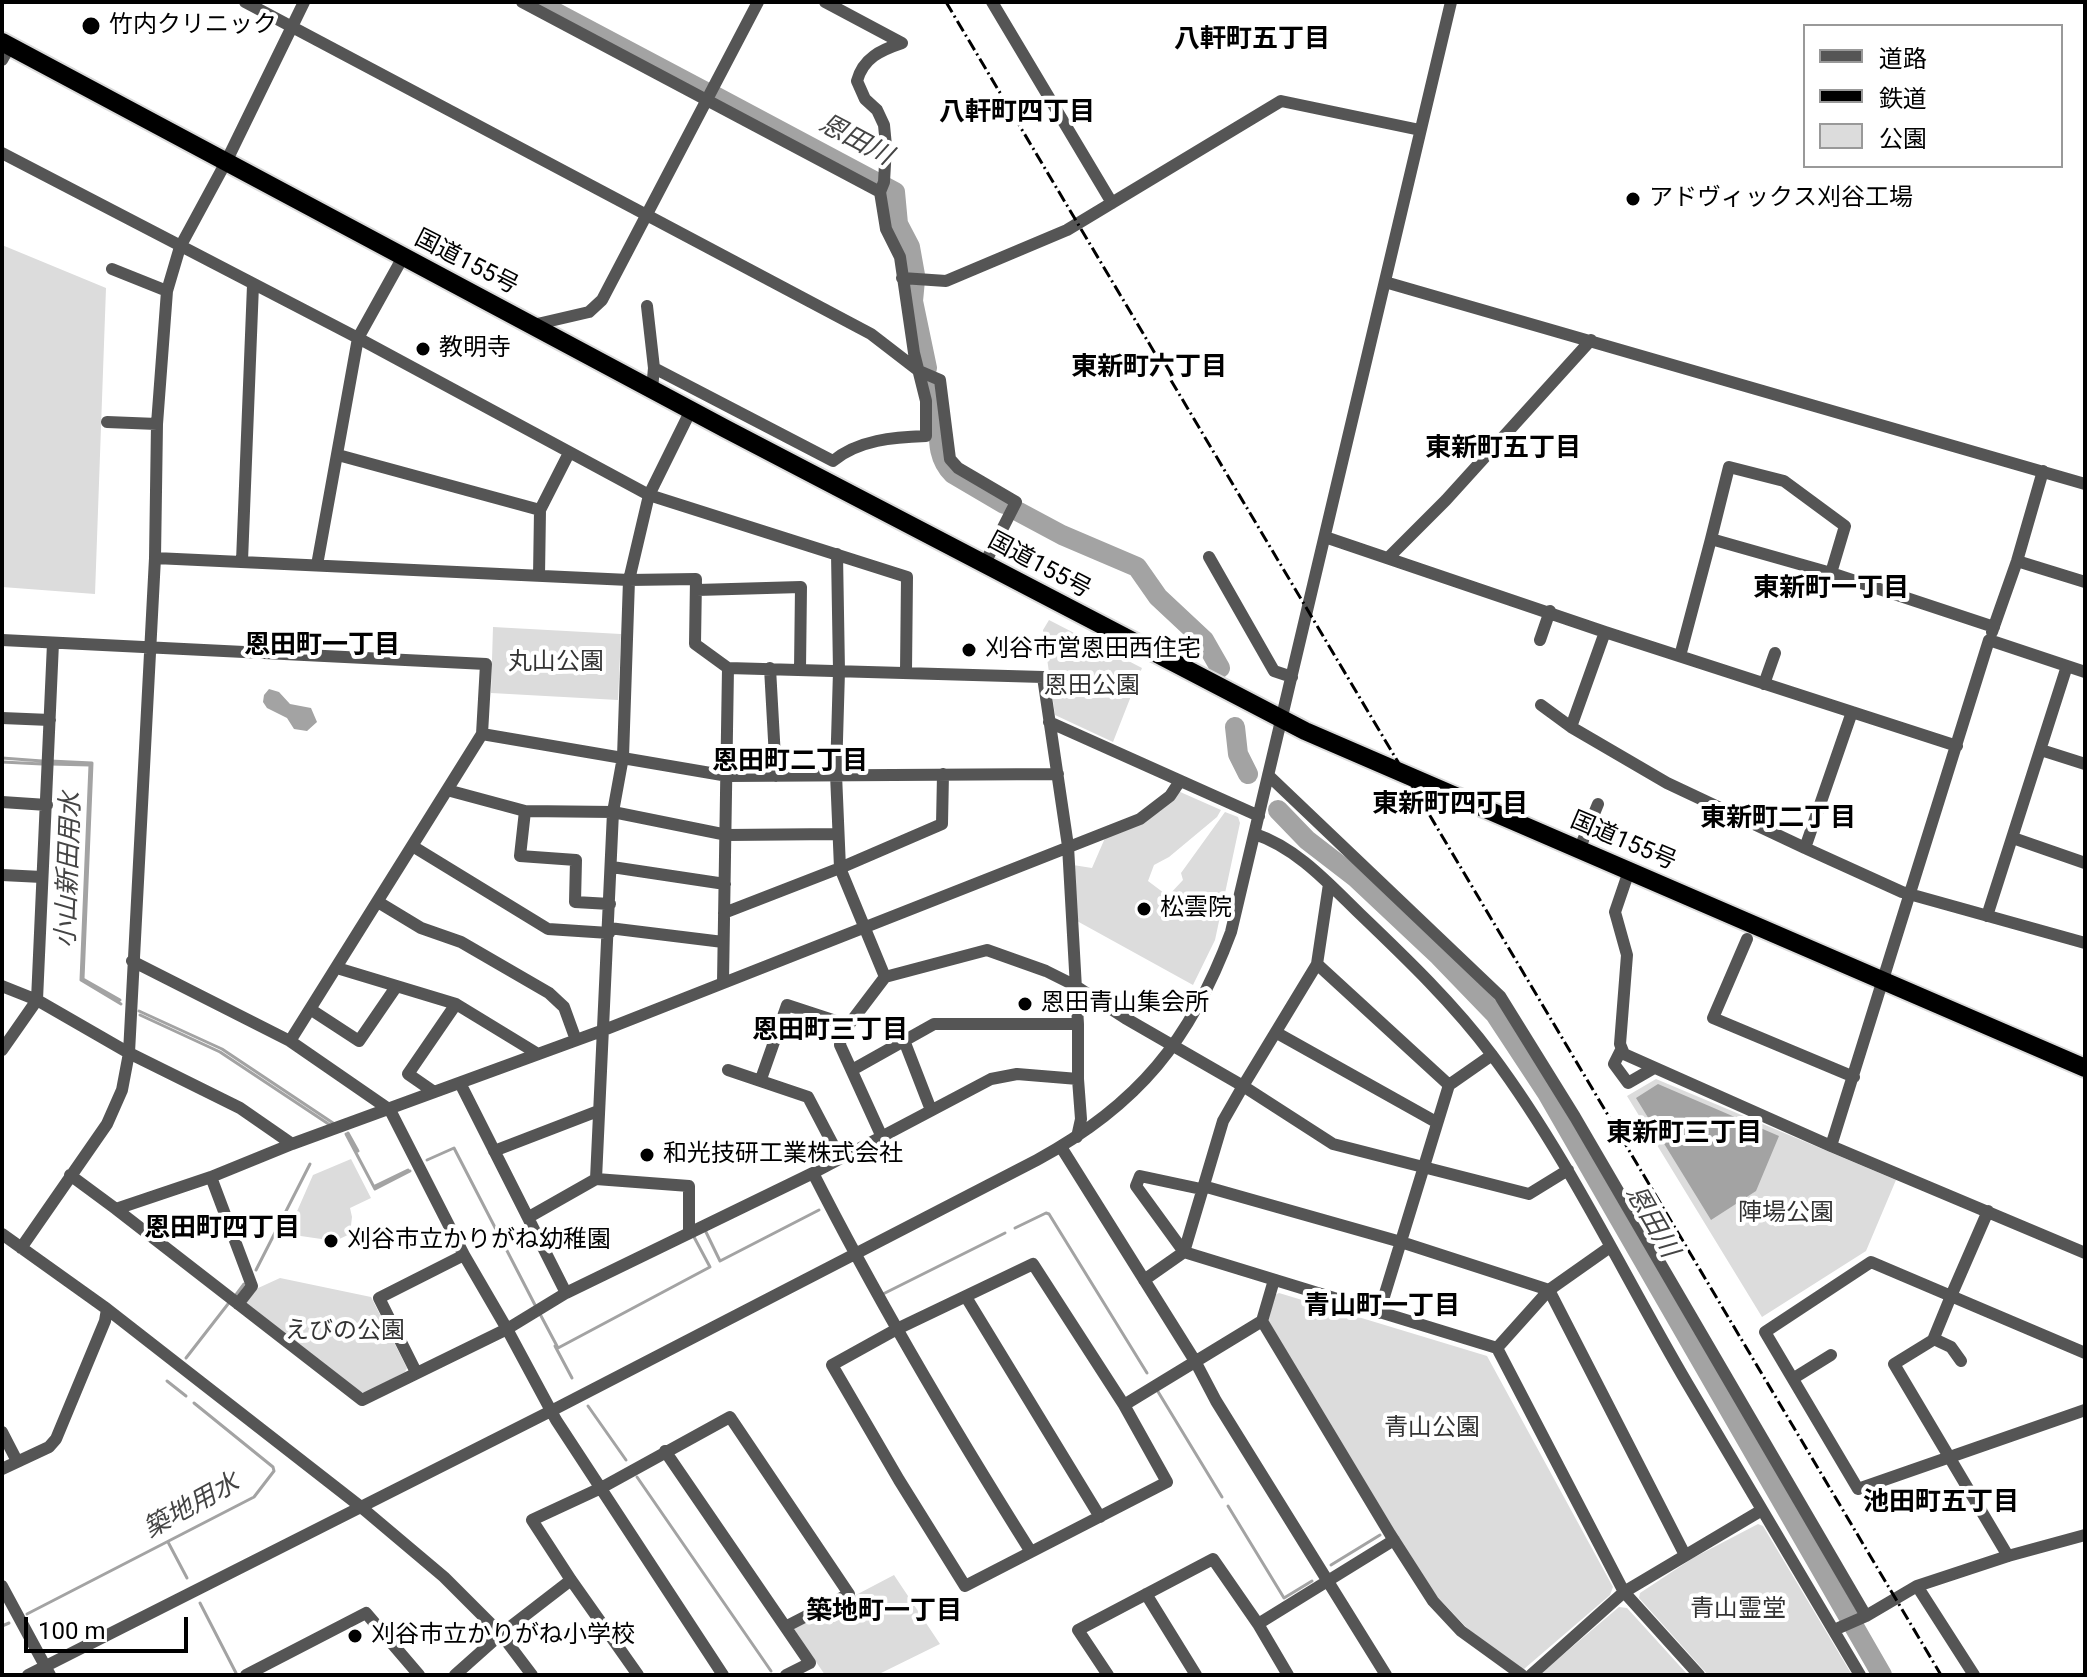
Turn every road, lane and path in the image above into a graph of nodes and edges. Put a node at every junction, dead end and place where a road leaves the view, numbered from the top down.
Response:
1 (245, 2) edge
2 (304, 2) edge
3 (522, 2) edge
4 (758, 2) edge
5 (825, 2) edge
6 (992, 2) edge
7 (1451, 2) edge
8 (291, 27) junction
9 (5, 50) edge
10 (707, 100) junction
11 (1420, 130) junction
12 (2, 153) edge
13 (226, 162) junction
14 (881, 188) junction
15 (1112, 203) junction
16 (647, 214) junction
17 (180, 247) junction
18 (403, 257) junction
19 (112, 269) dead end
20 (902, 278) junction
21 (1385, 282) junction
22 (253, 285) junction
23 (167, 291) junction
24 (647, 306) dead end
25 (533, 325) junction
26 (358, 338) junction
27 (1591, 340) junction
28 (654, 368) junction
29 (919, 371) junction
30 (652, 389) junction
31 (691, 410) junction
32 (107, 422) dead end
33 (157, 424) junction
34 (569, 453) junction
35 (338, 455) junction
36 (2043, 471) junction
37 (2085, 484) edge
38 (649, 495) junction
39 (540, 510) junction
40 (1325, 537) junction
41 (1711, 539) junction
42 (837, 554) junction
43 (1209, 557) dead end
44 (1389, 557) junction
45 (155, 558) junction
46 (242, 561) junction
47 (2017, 561) junction
48 (317, 565) junction
49 (984, 565) junction
50 (1831, 573) junction
51 (539, 576) junction
52 (629, 580) junction
53 (2085, 582) edge
54 (697, 590) junction
55 (1550, 611) junction
56 (1994, 627) junction
57 (1605, 632) junction
58 (2, 640) edge
59 (1540, 640) dead end
60 (1989, 640) junction
61 (53, 643) junction
62 (148, 648) junction
63 (1775, 653) dead end
64 (1680, 656) junction
65 (2067, 666) junction
66 (728, 668) junction
67 (770, 668) junction
68 (800, 669) junction
69 (839, 671) junction
70 (906, 671) junction
71 (2085, 672) edge
72 (1292, 677) junction
73 (1764, 684) junction
74 (1541, 705) dead end
75 (1852, 712) junction
76 (2, 718) edge
77 (1282, 719) junction
78 (50, 720) junction
79 (1049, 722) junction
80 (1571, 727) junction
81 (482, 734) junction
82 (1957, 746) junction
83 (2041, 750) junction
84 (623, 757) junction
85 (2085, 764) edge
86 (836, 774) junction
87 (943, 774) junction
88 (1058, 774) junction
89 (1268, 775) junction
90 (728, 776) junction
91 (776, 776) junction
92 (1180, 781) junction
93 (447, 790) junction
94 (2, 802) edge
95 (1598, 804) dead end
96 (47, 805) junction
97 (525, 811) junction
98 (613, 812) junction
99 (1259, 816) junction
100 (838, 834) junction
101 (1255, 834) junction
102 (727, 835) junction
103 (2013, 838) junction
104 (1068, 846) junction
105 (414, 847) junction
106 (1805, 848) junction
107 (1579, 850) junction
108 (2085, 863) edge
109 (612, 867) junction
110 (840, 868) junction
111 (1629, 871) junction
112 (2, 875) edge
113 (42, 877) junction
114 (725, 884) junction
115 (1329, 884) junction
116 (1911, 895) junction
117 (378, 902) junction
118 (610, 904) junction
119 (724, 913) junction
120 (1987, 916) junction
121 (865, 926) junction
122 (609, 931) junction
123 (1747, 939) dead end
124 (723, 942) junction
125 (2085, 943) edge
126 (132, 961) junction
127 (1317, 964) junction
128 (337, 968) junction
129 (885, 977) junction
130 (723, 982) junction
131 (1883, 982) junction
132 (1074, 985) junction
133 (2, 986) edge
134 (396, 987) junction
135 (37, 1000) junction
136 (456, 1004) junction
137 (310, 1009) junction
138 (1078, 1024) junction
139 (848, 1025) junction
140 (604, 1030) junction
141 (1277, 1033) junction
142 (576, 1040) junction
143 (290, 1041) junction
144 (905, 1043) junction
145 (1174, 1045) junction
146 (2, 1050) edge
147 (1621, 1050) junction
148 (129, 1053) junction
149 (538, 1054) junction
150 (1492, 1055) junction
151 (1654, 1068) junction
152 (2085, 1068) edge
153 (728, 1070) dead end
154 (852, 1070) junction
155 (1854, 1077) junction
156 (761, 1079) junction
157 (1078, 1079) junction
158 (460, 1083) junction
159 (1449, 1085) junction
160 (1243, 1086) junction
161 (434, 1092) junction
162 (390, 1110) junction
163 (931, 1110) junction
164 (598, 1111) junction
165 (1436, 1122) junction
166 (881, 1135) junction
167 (1077, 1137) junction
168 (292, 1144) junction
169 (1831, 1146) junction
170 (1061, 1147) junction
171 (494, 1151) junction
172 (840, 1158) junction
173 (1423, 1167) junction
174 (1568, 1170) junction
175 (813, 1173) junction
176 (70, 1175) junction
177 (211, 1177) junction
178 (596, 1179) junction
179 (1202, 1187) junction
180 (116, 1209) junction
181 (1988, 1211) junction
182 (529, 1217) junction
183 (689, 1232) junction
184 (2, 1234) edge
185 (1401, 1242) junction
186 (1610, 1247) junction
187 (21, 1248) junction
188 (1184, 1252) junction
189 (2085, 1253) edge
190 (855, 1254) junction
191 (464, 1255) junction
192 (1144, 1280) junction
193 (1274, 1280) junction
194 (1549, 1290) junction
195 (566, 1293) junction
196 (1951, 1296) junction
197 (966, 1297) junction
198 (238, 1304) junction
199 (107, 1309) junction
200 (1379, 1313) junction
201 (1262, 1321) junction
202 (507, 1329) junction
203 (897, 1329) junction
204 (1934, 1339) junction
205 (1497, 1348) junction
206 (2085, 1353) edge
207 (1831, 1355) dead end
208 (1195, 1361) junction
209 (1961, 1361) dead end
210 (416, 1372) junction
211 (1794, 1378) junction
212 (1124, 1405) junction
213 (2085, 1410) edge
214 (551, 1411) junction
215 (2, 1432) edge
216 (665, 1451) junction
217 (1949, 1456) junction
218 (17, 1461) junction
219 (2, 1469) edge
220 (601, 1488) junction
221 (361, 1507) junction
222 (1762, 1510) junction
223 (1100, 1517) junction
224 (2085, 1535) edge
225 (1394, 1540) junction
226 (1031, 1552) junction
227 (1685, 1555) junction
228 (2008, 1556) junction
229 (571, 1580) junction
230 (1329, 1581) junction
231 (2, 1586) edge
232 (1917, 1586) junction
233 (1624, 1592) junction
234 (1146, 1594) junction
235 (1866, 1616) junction
236 (1258, 1624) junction
237 (787, 1626) junction
238 (1834, 1630) junction
239 (501, 1634) junction
240 (48, 1670) edge
241 (28, 1675) edge
242 (246, 1675) edge
243 (419, 1675) edge
244 (455, 1675) edge
245 (532, 1675) edge
246 (638, 1675) edge
247 (723, 1675) edge
248 (786, 1675) edge
249 (1108, 1675) edge
250 (1196, 1675) edge
251 (1288, 1675) edge
252 (1386, 1675) edge
253 (1522, 1675) edge
254 (1531, 1675) edge
255 (1699, 1675) edge
256 (1860, 1675) edge
257 (1974, 1675) edge

1 - 8 street
2 - 8 street
3 - 10 street
4 - 10 street
5 - 14 street
6 - 15 street
7 - 11 street
8 - 13 street
8 - 16 street
9 - 13 highway, 国道155号
10 - 14 street
10 - 16 street
11 - 15 street
11 - 21 street
12 - 17 street
13 - 17 street
13 - 18 highway, 国道155号
14 - 20 street
15 - 20 street
16 - 25 street
16 - 29 street
17 - 22 street
17 - 23 street
18 - 25 highway, 国道155号
18 - 26 street
19 - 23 street
20 - 29 street
21 - 27 street
21 - 40 street
22 - 26 street
22 - 46 street
23 - 33 street
24 - 28 street
25 - 30 highway, 国道155号
26 - 34 street
26 - 35 street
27 - 36 street
27 - 44 street
28 - 29 street
28 - 30 street
29 - 49 street
30 - 31 highway, 国道155号
31 - 38 street
31 - 49 highway, 国道155号
32 - 33 street
33 - 45 street
34 - 38 street
34 - 39 street
35 - 39 street
35 - 48 street
36 - 37 street
36 - 47 street
38 - 42 street
38 - 52 street
39 - 51 street
40 - 44 street
40 - 72 street
41 - 50 street
41 - 50 street
41 - 64 street
42 - 69 street
42 - 70 street
43 - 72 street
44 - 55 street
45 - 46 street
45 - 62 street
46 - 48 street
47 - 53 street
47 - 56 street
48 - 51 street
49 - 77 highway, 国道155号
50 - 56 street
51 - 52 street
52 - 54 street
52 - 84 street
54 - 66 street
54 - 68 street
55 - 57 street
55 - 59 street
56 - 60 street
57 - 64 street
57 - 80 street
58 - 61 street
60 - 65 street
60 - 82 street
61 - 62 street
61 - 78 street
62 - 81 street
62 - 126 street
63 - 73 street
64 - 73 street
65 - 71 street
65 - 83 street
66 - 67 street
66 - 90 street
67 - 68 street
67 - 91 street
68 - 69 street
69 - 70 street
69 - 86 street
70 - 79 street
72 - 77 street
73 - 75 street
74 - 80 street
75 - 82 street
75 - 106 street
76 - 78 street
77 - 89 street
77 - 107 highway, 国道155号
78 - 96 street
79 - 88 street
79 - 92 street
80 - 106 street
81 - 84 street
81 - 93 street
82 - 116 street
83 - 85 street
83 - 103 street
84 - 90 street
84 - 98 street
86 - 87 street
86 - 91 street
86 - 100 street
87 - 88 street
87 - 110 street
88 - 104 street
89 - 99 street
89 - 235 street
90 - 91 street
90 - 102 street
92 - 99 street
92 - 104 street
93 - 97 street
93 - 105 street
94 - 96 street
95 - 107 street
96 - 113 street
97 - 98 street
97 - 118 street
98 - 102 street
98 - 109 street
99 - 101 street
100 - 102 street
100 - 110 street
101 - 115 street
101 - 145 street
102 - 114 street
103 - 108 street
103 - 120 street
104 - 121 street
104 - 132 street
105 - 117 street
105 - 122 street
106 - 116 street
107 - 111 highway, 国道155号
109 - 114 street
109 - 118 street
110 - 119 street
110 - 121 street
111 - 131 highway, 国道155号
111 - 147 street
112 - 113 street
113 - 135 street
114 - 119 street
115 - 127 street
115 - 150 street
116 - 120 street
116 - 131 street
117 - 128 street
117 - 142 street
118 - 122 street
119 - 124 street
120 - 125 street
121 - 129 street
121 - 130 street
122 - 124 street
122 - 140 street
123 - 155 street
124 - 130 street
126 - 143 street
126 - 148 street
127 - 141 street
127 - 159 street
128 - 134 street
128 - 137 street
129 - 132 street
129 - 139 street
130 - 140 street
131 - 152 highway, 国道155号
131 - 155 street
132 - 138 street
132 - 145 street
133 - 135 street
134 - 136 street
134 - 137 street
135 - 146 street
135 - 148 street
136 - 149 street
136 - 161 street
137 - 143 street
138 - 144 street
138 - 157 street
139 - 154 street
139 - 156 street
140 - 142 street
140 - 164 street
141 - 160 street
141 - 165 street
142 - 149 street
143 - 162 street
144 - 154 street
144 - 163 street
145 - 160 street
145 - 167 street
147 - 151 street
147 - 151 street
148 - 168 street
148 - 176 street
149 - 158 street
150 - 159 street
150 - 174 street
151 - 169 street
153 - 156 street
154 - 166 street
155 - 169 street
156 - 172 street
157 - 163 street
157 - 167 street
158 - 161 street
158 - 171 street
159 - 165 street
160 - 173 street
160 - 179 street
161 - 162 street
162 - 168 street
162 - 191 street
163 - 166 street
164 - 171 street
164 - 178 street
165 - 173 street
166 - 172 street
167 - 170 street
168 - 177 street
169 - 181 street
170 - 190 street
170 - 192 street
171 - 182 street
172 - 175 street
173 - 174 street
173 - 185 street
174 - 186 street
175 - 183 street
175 - 190 street
176 - 180 street
176 - 187 street
177 - 180 street
177 - 198 street
178 - 182 street
178 - 183 street
179 - 185 street
179 - 188 street
179 - 188 street
180 - 198 street
181 - 189 street
181 - 196 street
182 - 195 street
183 - 195 street
184 - 187 street
185 - 194 street
185 - 200 street
186 - 194 street
186 - 222 street
187 - 199 street
188 - 192 street
188 - 193 street
190 - 203 street
190 - 214 street
191 - 202 street
191 - 210 street
192 - 208 street
193 - 200 street
193 - 201 street
194 - 205 street
194 - 227 street
195 - 202 street
196 - 204 street
196 - 206 street
196 - 211 street
197 - 203 street
197 - 212 street
197 - 223 street
198 - 210 street
199 - 218 street
199 - 221 street
200 - 205 street
201 - 208 street
201 - 225 street
202 - 210 street
202 - 214 street
203 - 226 street
203 - 226 street
204 - 209 street
204 - 217 street
205 - 233 street
207 - 211 street
208 - 212 street
208 - 230 street
211 - 217 street
212 - 223 street
213 - 217 street
214 - 220 street
214 - 221 street
215 - 218 street
216 - 220 street
216 - 237 street
216 - 237 street
217 - 228 street
218 - 219 street
220 - 229 street
220 - 247 street
221 - 239 street
221 - 240 street
222 - 227 street
222 - 238 street
223 - 226 street
224 - 228 street
225 - 230 street
225 - 253 street
227 - 233 street
228 - 232 street
229 - 239 street
229 - 246 street
230 - 236 street
230 - 252 street
231 - 240 street
232 - 235 street
232 - 257 street
233 - 254 street
233 - 255 street
234 - 236 street
234 - 249 street
234 - 250 street
235 - 238 street
236 - 251 street
237 - 248 street
238 - 256 street
239 - 244 street
239 - 245 street
240 - 241 street
242 - 243 street

